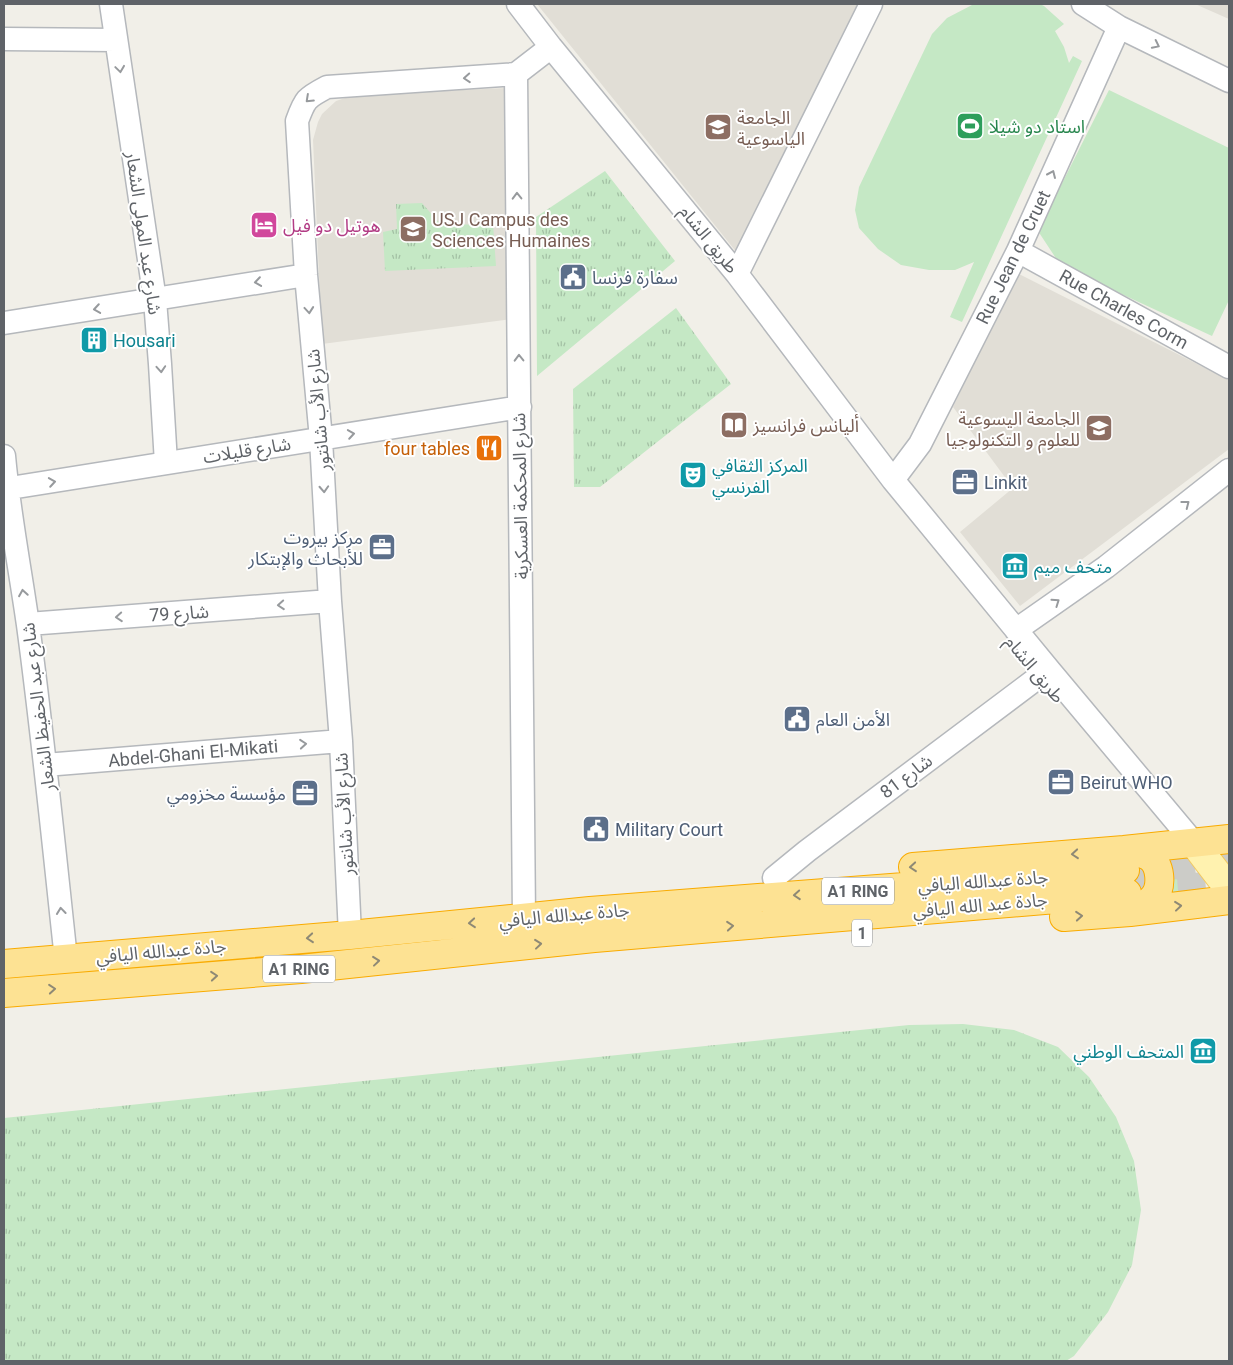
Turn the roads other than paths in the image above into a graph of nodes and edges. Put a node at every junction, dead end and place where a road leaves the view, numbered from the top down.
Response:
1 (111, 4) edge
2 (518, 4) edge
3 (871, 4) edge
4 (1094, 7) edge
5 (1119, 27) junction
6 (4, 39) edge
7 (116, 40) junction
8 (551, 47) junction
9 (516, 74) junction
10 (1229, 81) edge
11 (1018, 251) junction
12 (737, 274) junction
13 (306, 275) junction
14 (154, 300) junction
15 (4, 323) edge
16 (1229, 367) edge
17 (520, 407) junction
18 (321, 439) junction
19 (4, 456) edge
20 (166, 463) junction
21 (1229, 470) edge
22 (893, 480) junction
23 (5, 489) edge
24 (330, 601) junction
25 (28, 624) junction
26 (1016, 630) junction
27 (1040, 676) junction
28 (341, 741) junction
29 (45, 765) junction
30 (1229, 839) edge
31 (1194, 843) junction
32 (774, 878) junction
33 (1126, 881) junction
34 (1229, 890) edge
35 (1229, 900) edge
36 (524, 918) junction
37 (592, 925) junction
38 (350, 935) junction
39 (66, 959) junction
40 (4, 964) edge
41 (4, 993) edge

1 - 7 street, شارع عبد المولى الشعار
2 - 8 street, طريق الشام
3 - 12 street
4 - 5 street
5 -> 10 street
11 -> 5 street, Rue Jean de Cruet
6 - 7 street
7 -> 14 street, شارع عبد المولى الشعار
8 - 9 street
8 - 12 street, طريق الشام
9 -> 13 street, شارع الأب شانتور
17 -> 9 street, شارع المحكمة العسكرية
11 - 16 street, Rue Charles Corm
11 - 22 street, Rue Jean de Cruet
12 - 22 street, طريق الشام
13 -> 14 street
13 -> 18 street, شارع الأب شانتور
14 -> 15 street
14 -> 20 street, شارع عبد المولى الشعار
18 -> 17 street, شارع قليلات
17 - 36 street, شارع المحكمة العسكرية
18 - 20 street, شارع قليلات
18 -> 24 street, شارع الأب شانتور
19 - 23 street, شارع عبد الحفيظ الشعار
23 -> 20 street, شارع قليلات
26 -> 21 street
22 - 26 street, طريق الشام
22 - 27 street, طريق الشام
25 -> 23 street, شارع عبد الحفيظ الشعار
24 -> 25 street, شارع 79
24 - 28 street, شارع الأب شانتور
25 - 29 street, شارع عبد الحفيظ الشعار
26 - 31 street, طريق الشام
27 - 31 street, طريق الشام
27 - 32 street, شارع 81
29 -> 28 street, Abdel-Ghani El-Mikati
28 - 38 street, شارع الأب شانتور
39 -> 29 street, شارع عبد الحفيظ الشعار
30 - 31 highway
31 - 33 highway
31 - 34 main road, طريق الشام
33 -> 32 highway
32 - 37 highway
33 -> 35 highway
33 -> 37 highway, جادة عبدالله اليافي / A1 RING
37 -> 33 highway, 1
36 - 37 highway, جادة عبدالله اليافي / A1 RING
36 -> 38 highway, جادة عبدالله اليافي / A1 RING
41 -> 37 highway, جادة عبدالله اليافي / A1 RING
38 -> 39 highway, جادة عبدالله اليافي / A1 RING
39 - 40 highway, جادة عبدالله اليافي / A1 RING

